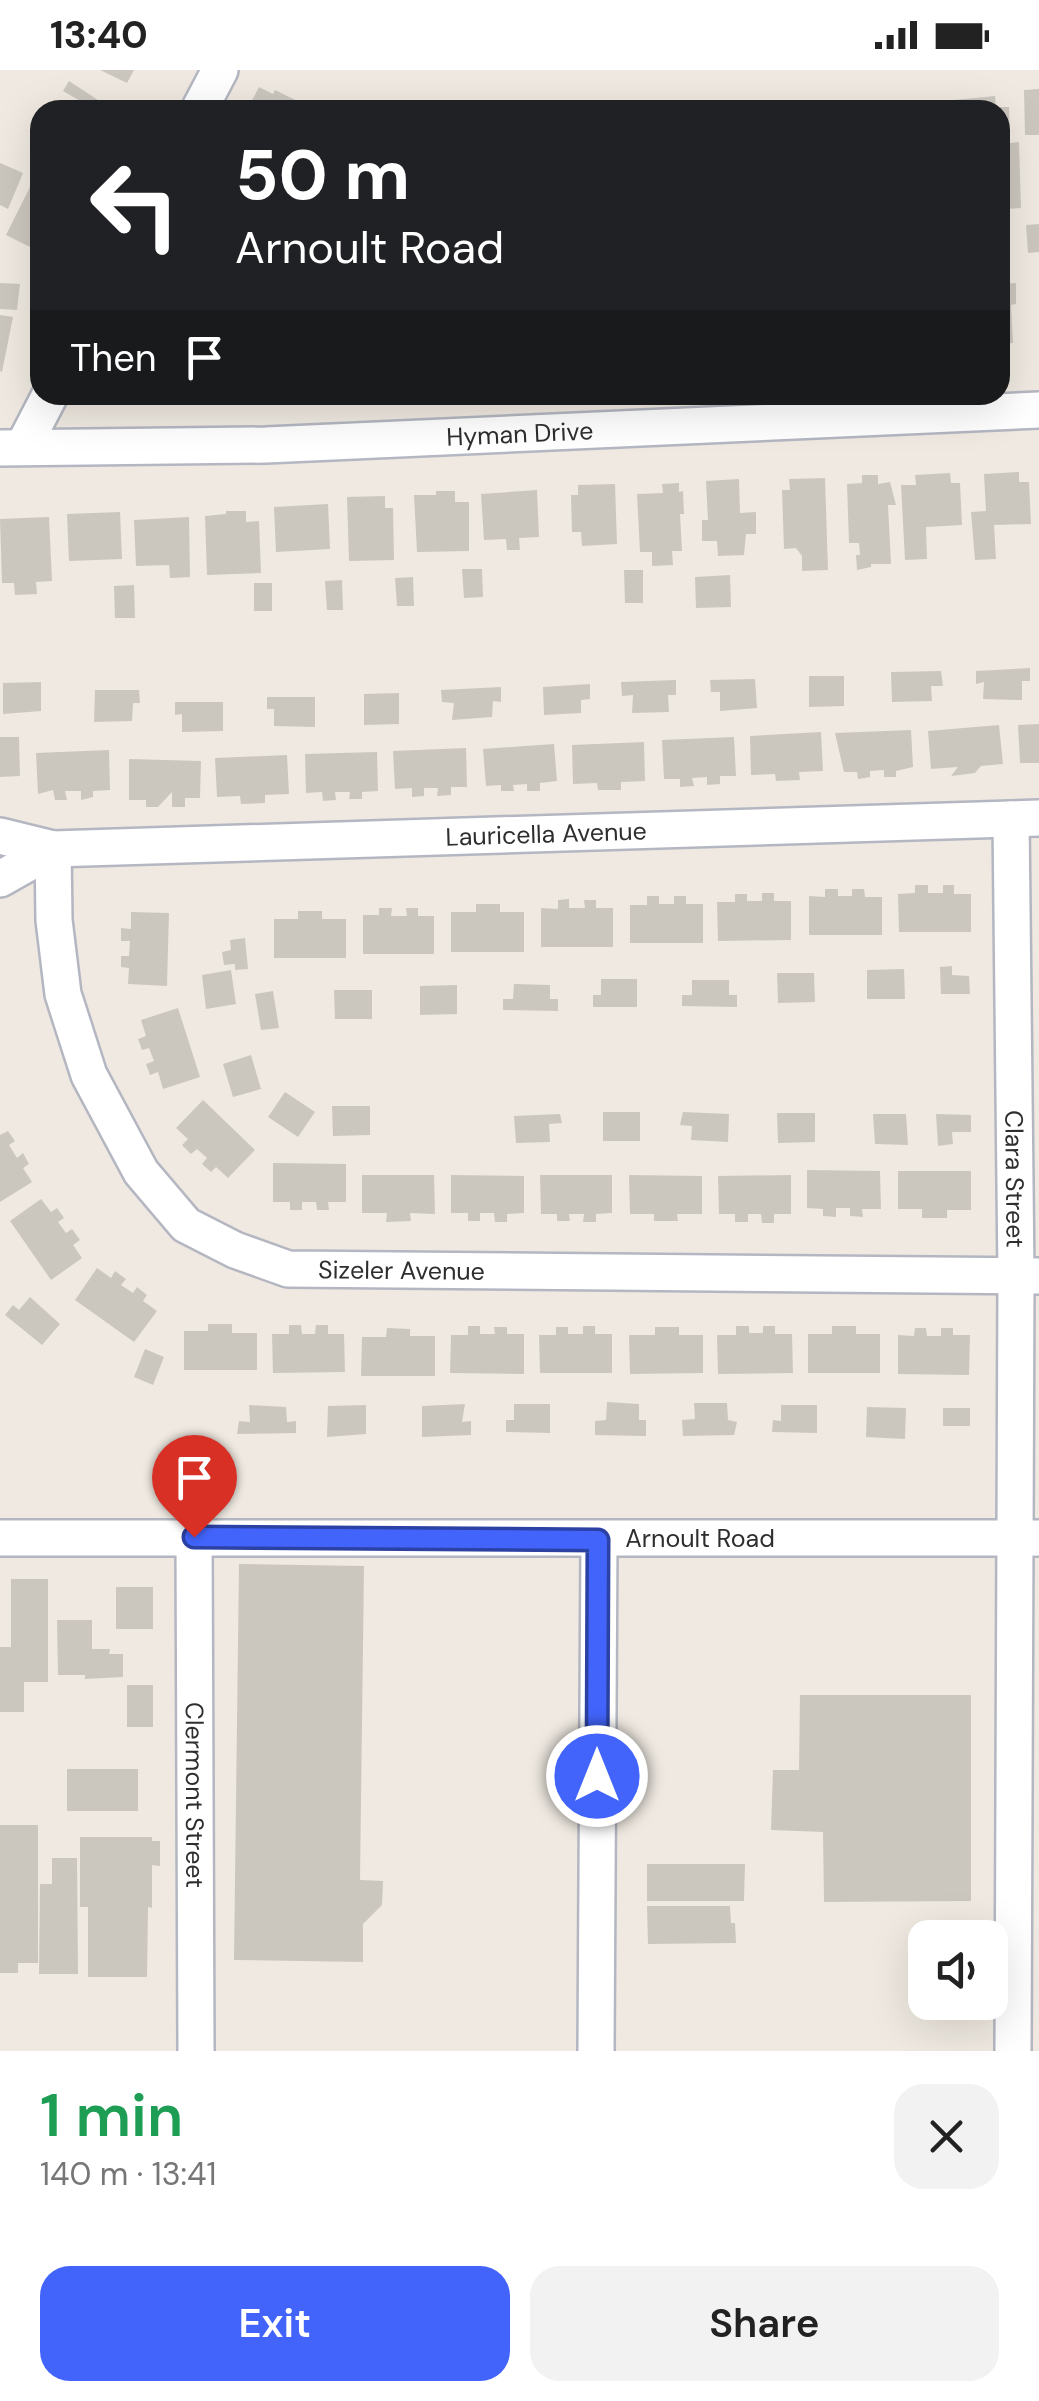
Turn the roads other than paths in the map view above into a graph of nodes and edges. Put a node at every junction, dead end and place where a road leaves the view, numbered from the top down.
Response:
1 (220, 70) edge
2 (204, 100) edge
3 (43, 405) edge
4 (1039, 410) edge
5 (12, 447) edge
6 (1025, 819) edge
7 (0, 836) edge
8 (53, 848) junction
9 (0, 879) edge
10 (1028, 1276) edge
11 (194, 1537) junction
12 (0, 1538) edge
13 (1026, 1538) edge
14 (598, 1540) junction
15 (1026, 1888) edge
16 (196, 2051) edge
17 (596, 2051) edge
18 (1014, 2051) edge

1 - 2 street
3 - 5 street
4 - 5 street, Hyman Drive
6 - 8 street, Lauricella Avenue
6 - 10 street, Clara Street
7 - 8 street, Lauricella Avenue
8 - 9 street, Lauricella Avenue
8 - 10 street, Sizeler Avenue
10 - 13 street, Clara Street
11 - 12 street, Arnoult Road
11 - 14 street, Arnoult Road
11 - 16 street, Clermont Street
13 - 14 street, Arnoult Road
13 - 15 street, Clara Street
14 - 17 street
15 - 18 street, Clara Street

